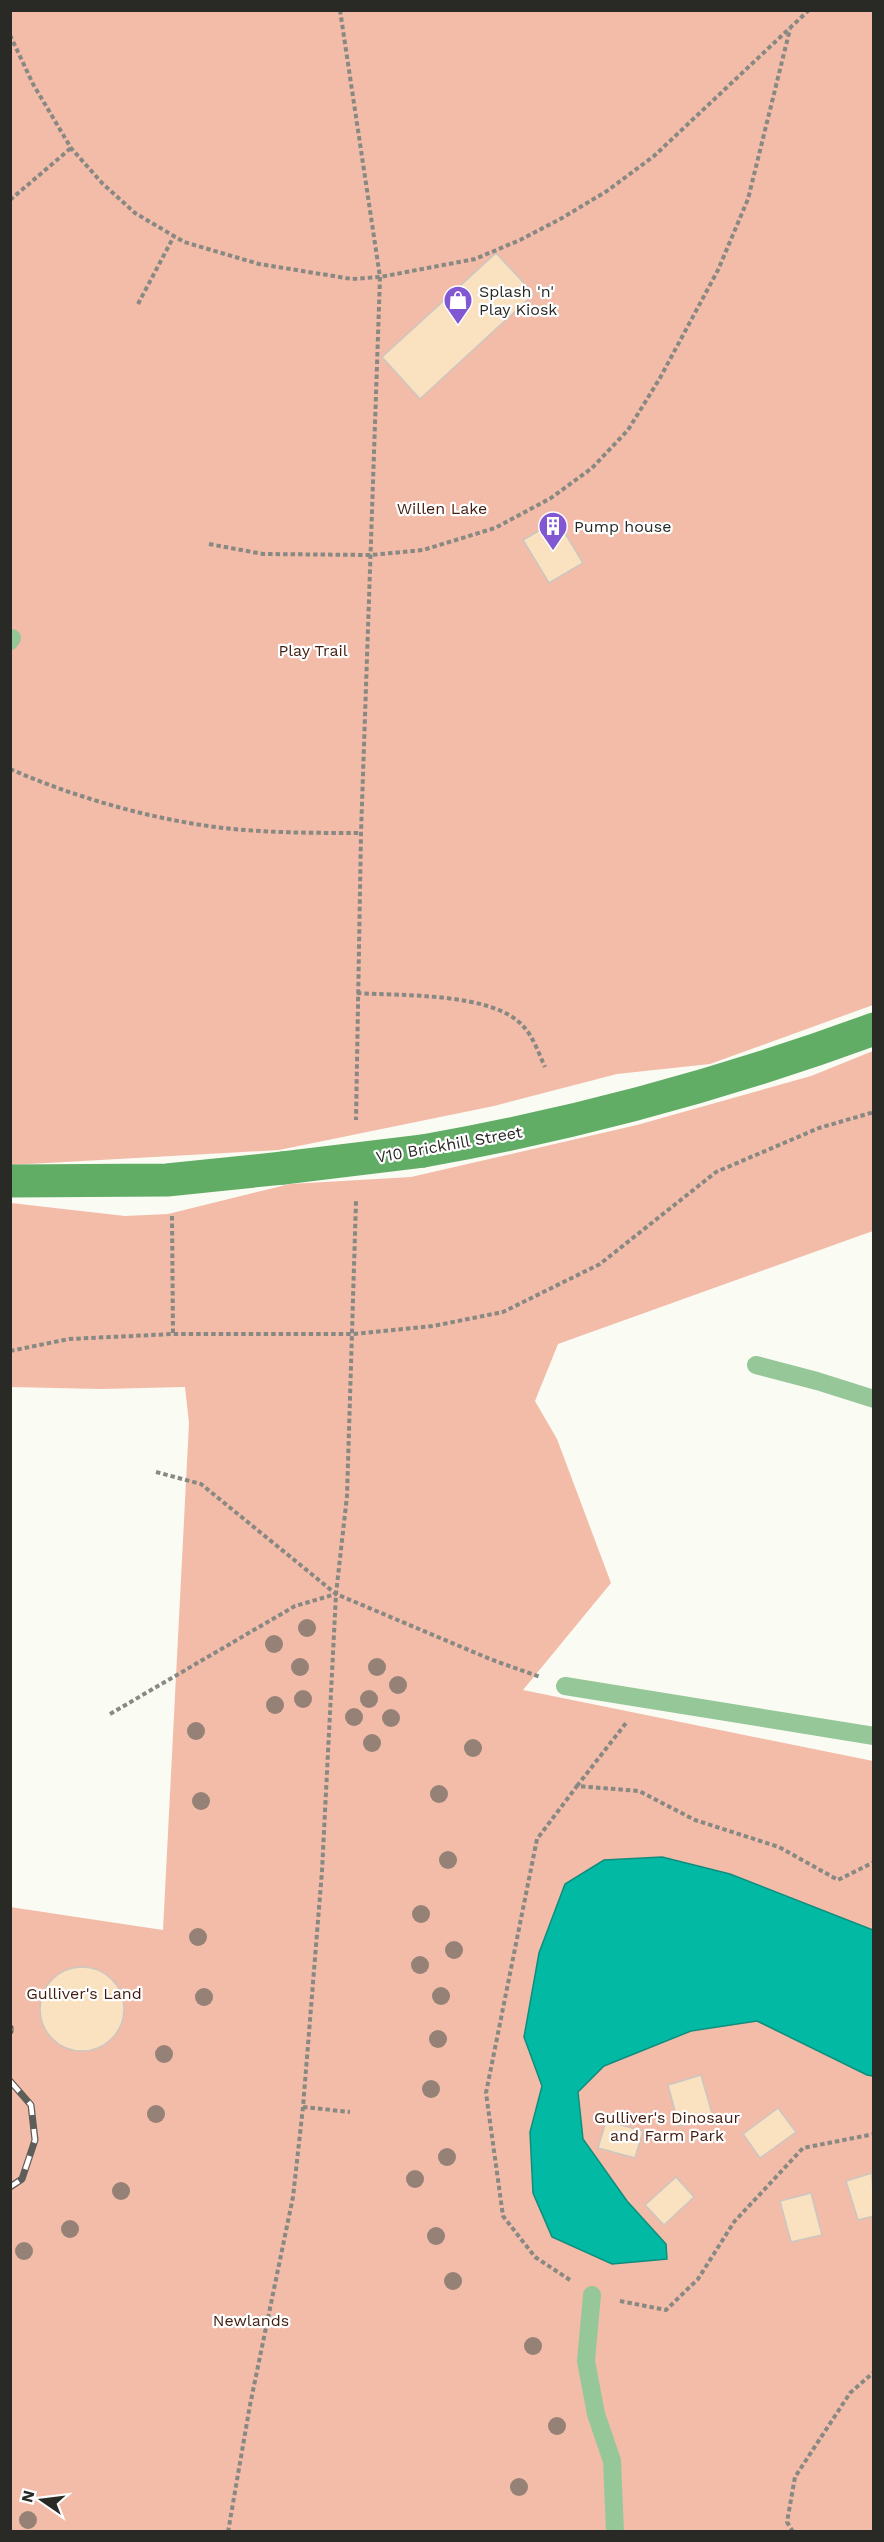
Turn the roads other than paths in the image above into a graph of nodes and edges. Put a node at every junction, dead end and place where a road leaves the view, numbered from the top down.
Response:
1 (873, 1029) edge
2 (10, 1181) edge
3 (756, 1365) dead end
4 (873, 1399) edge
5 (566, 1686) road end
6 (873, 1736) edge
7 (592, 2295) road end
8 (615, 2532) edge

1 - 2 street, V10 Brickhill Street, bridge
3 - 4 lane
5 - 6 lane
7 - 8 lane

